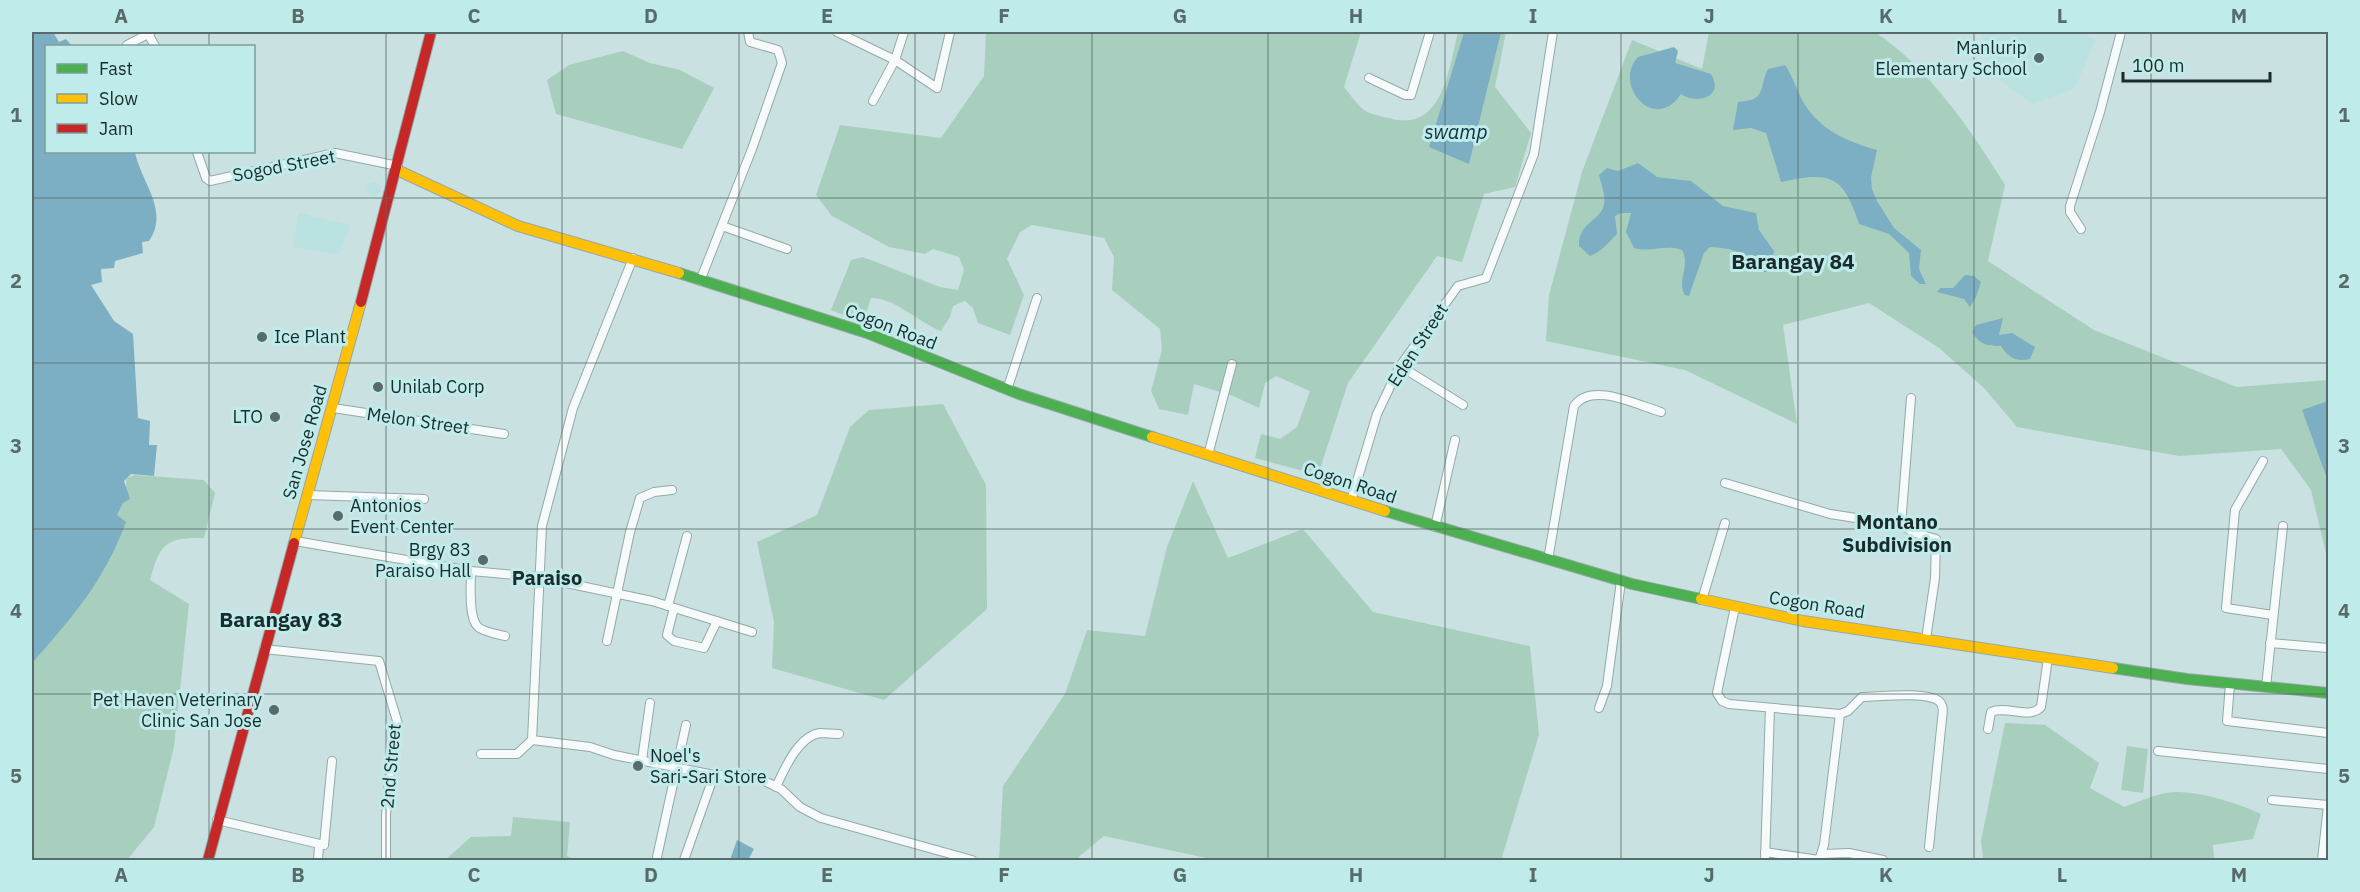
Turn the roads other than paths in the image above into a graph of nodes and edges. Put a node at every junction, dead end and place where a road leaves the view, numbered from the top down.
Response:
1 (431, 32) edge
2 (748, 32) edge
3 (837, 32) edge
4 (904, 32) edge
5 (950, 32) edge
6 (1430, 32) edge
7 (1553, 32) edge
8 (2121, 32) edge
9 (150, 33) edge
10 (127, 45) dead end
11 (895, 60) junction
12 (1369, 78) dead end
13 (873, 101) dead end
14 (197, 153) edge
15 (397, 168) junction
16 (722, 226) junction
17 (2081, 229) dead end
18 (787, 249) dead end
19 (633, 258) junction
20 (700, 281) junction
21 (1036, 298) dead end
22 (1232, 364) dead end
23 (1400, 366) junction
24 (1007, 390) junction
25 (1911, 398) dead end
26 (1463, 405) dead end
27 (333, 408) junction
28 (1660, 412) dead end
29 (504, 434) dead end
30 (1455, 440) dead end
31 (1208, 455) junction
32 (2263, 461) dead end
33 (1725, 483) dead end
34 (672, 490) dead end
35 (308, 495) junction
36 (424, 499) dead end
37 (1351, 501) junction
38 (1725, 523) dead end
39 (1901, 525) junction
40 (2283, 526) dead end
41 (1435, 527) junction
42 (687, 536) dead end
43 (295, 541) junction
44 (1548, 560) junction
45 (471, 571) junction
46 (538, 577) junction
47 (1621, 581) junction
48 (615, 593) junction
49 (1702, 600) junction
50 (671, 607) junction
51 (1735, 607) junction
52 (2274, 615) junction
53 (717, 621) junction
54 (752, 632) dead end
55 (505, 636) dead end
56 (1926, 639) junction
57 (607, 641) dead end
58 (2270, 643) junction
59 (2328, 648) edge
60 (264, 649) junction
61 (2048, 658) junction
62 (2230, 684) junction
63 (2266, 687) junction
64 (2328, 693) edge
65 (650, 703) dead end
66 (1599, 708) dead end
67 (1770, 708) junction
68 (1840, 714) junction
69 (686, 725) dead end
70 (1988, 729) dead end
71 (2328, 733) edge
72 (839, 734) dead end
73 (532, 740) junction
74 (2158, 752) dead end
75 (481, 754) dead end
76 (642, 760) junction
77 (332, 761) dead end
78 (678, 767) junction
79 (2328, 769) edge
80 (714, 775) junction
81 (776, 787) junction
82 (2272, 800) dead end
83 (2328, 805) edge
84 (217, 820) junction
85 (319, 846) junction
86 (1929, 847) dead end
87 (1765, 856) edge
88 (657, 857) dead end
89 (1820, 858) edge
90 (208, 861) edge
91 (318, 861) edge
92 (386, 861) edge
93 (684, 861) edge
94 (972, 861) edge
95 (1883, 861) edge
96 (2322, 861) edge

1 - 15 street, San Jose Road
2 - 16 street
3 - 11 street
4 - 11 street
5 - 11 street
6 - 12 street
7 - 23 street, Eden Street
8 - 17 street
9 - 10 street
11 - 13 street
14 - 15 street, Sogod Street
15 - 19 street, Cogon Road
15 - 27 street, San Jose Road
16 - 18 street
16 - 20 street
19 - 20 street, Cogon Road
19 - 46 street
20 - 24 street, Cogon Road
21 - 24 street
22 - 31 street
23 - 26 street
23 - 37 street, Eden Street
24 - 31 street, Cogon Road
25 - 39 street
27 - 29 street, Melon Street
27 - 35 street, San Jose Road
28 - 44 street
30 - 41 street
31 - 37 street, Cogon Road
32 - 52 street
33 - 39 street
34 - 48 street
35 - 36 street
35 - 43 street, San Jose Road
37 - 41 street, Cogon Road
38 - 49 street
39 - 56 street
40 - 52 street
41 - 44 street, Cogon Road
42 - 50 street
43 - 45 street
43 - 60 street, San Jose Road
44 - 47 street, Cogon Road
45 - 46 street
45 - 55 street
46 - 48 street
46 - 73 street
47 - 49 street, Cogon Road
47 - 66 street
48 - 50 street
48 - 57 street
49 - 51 street, Cogon Road
50 - 53 street
50 - 53 street
51 - 56 street, Cogon Road
51 - 67 street
52 - 58 street
53 - 54 street
56 - 61 street, Cogon Road
58 - 59 street
58 - 63 street
60 - 84 street, San Jose Road
60 - 92 street, 2nd Street
61 - 62 street, Cogon Road
61 - 70 street
62 - 63 street, Cogon Road
62 - 71 street
63 - 64 street, Cogon Road
65 - 76 street
67 - 68 street
67 - 87 street
68 - 86 street
68 - 89 street
69 - 78 street
72 - 81 street
73 - 75 street
73 - 76 street
74 - 79 street
76 - 78 street
77 - 85 street
78 - 80 street
78 - 88 street
80 - 81 street
80 - 93 street
81 - 94 street
82 - 83 street
83 - 96 street
84 - 85 street
84 - 90 street, San Jose Road
85 - 91 street
87 - 89 street
89 - 95 street

